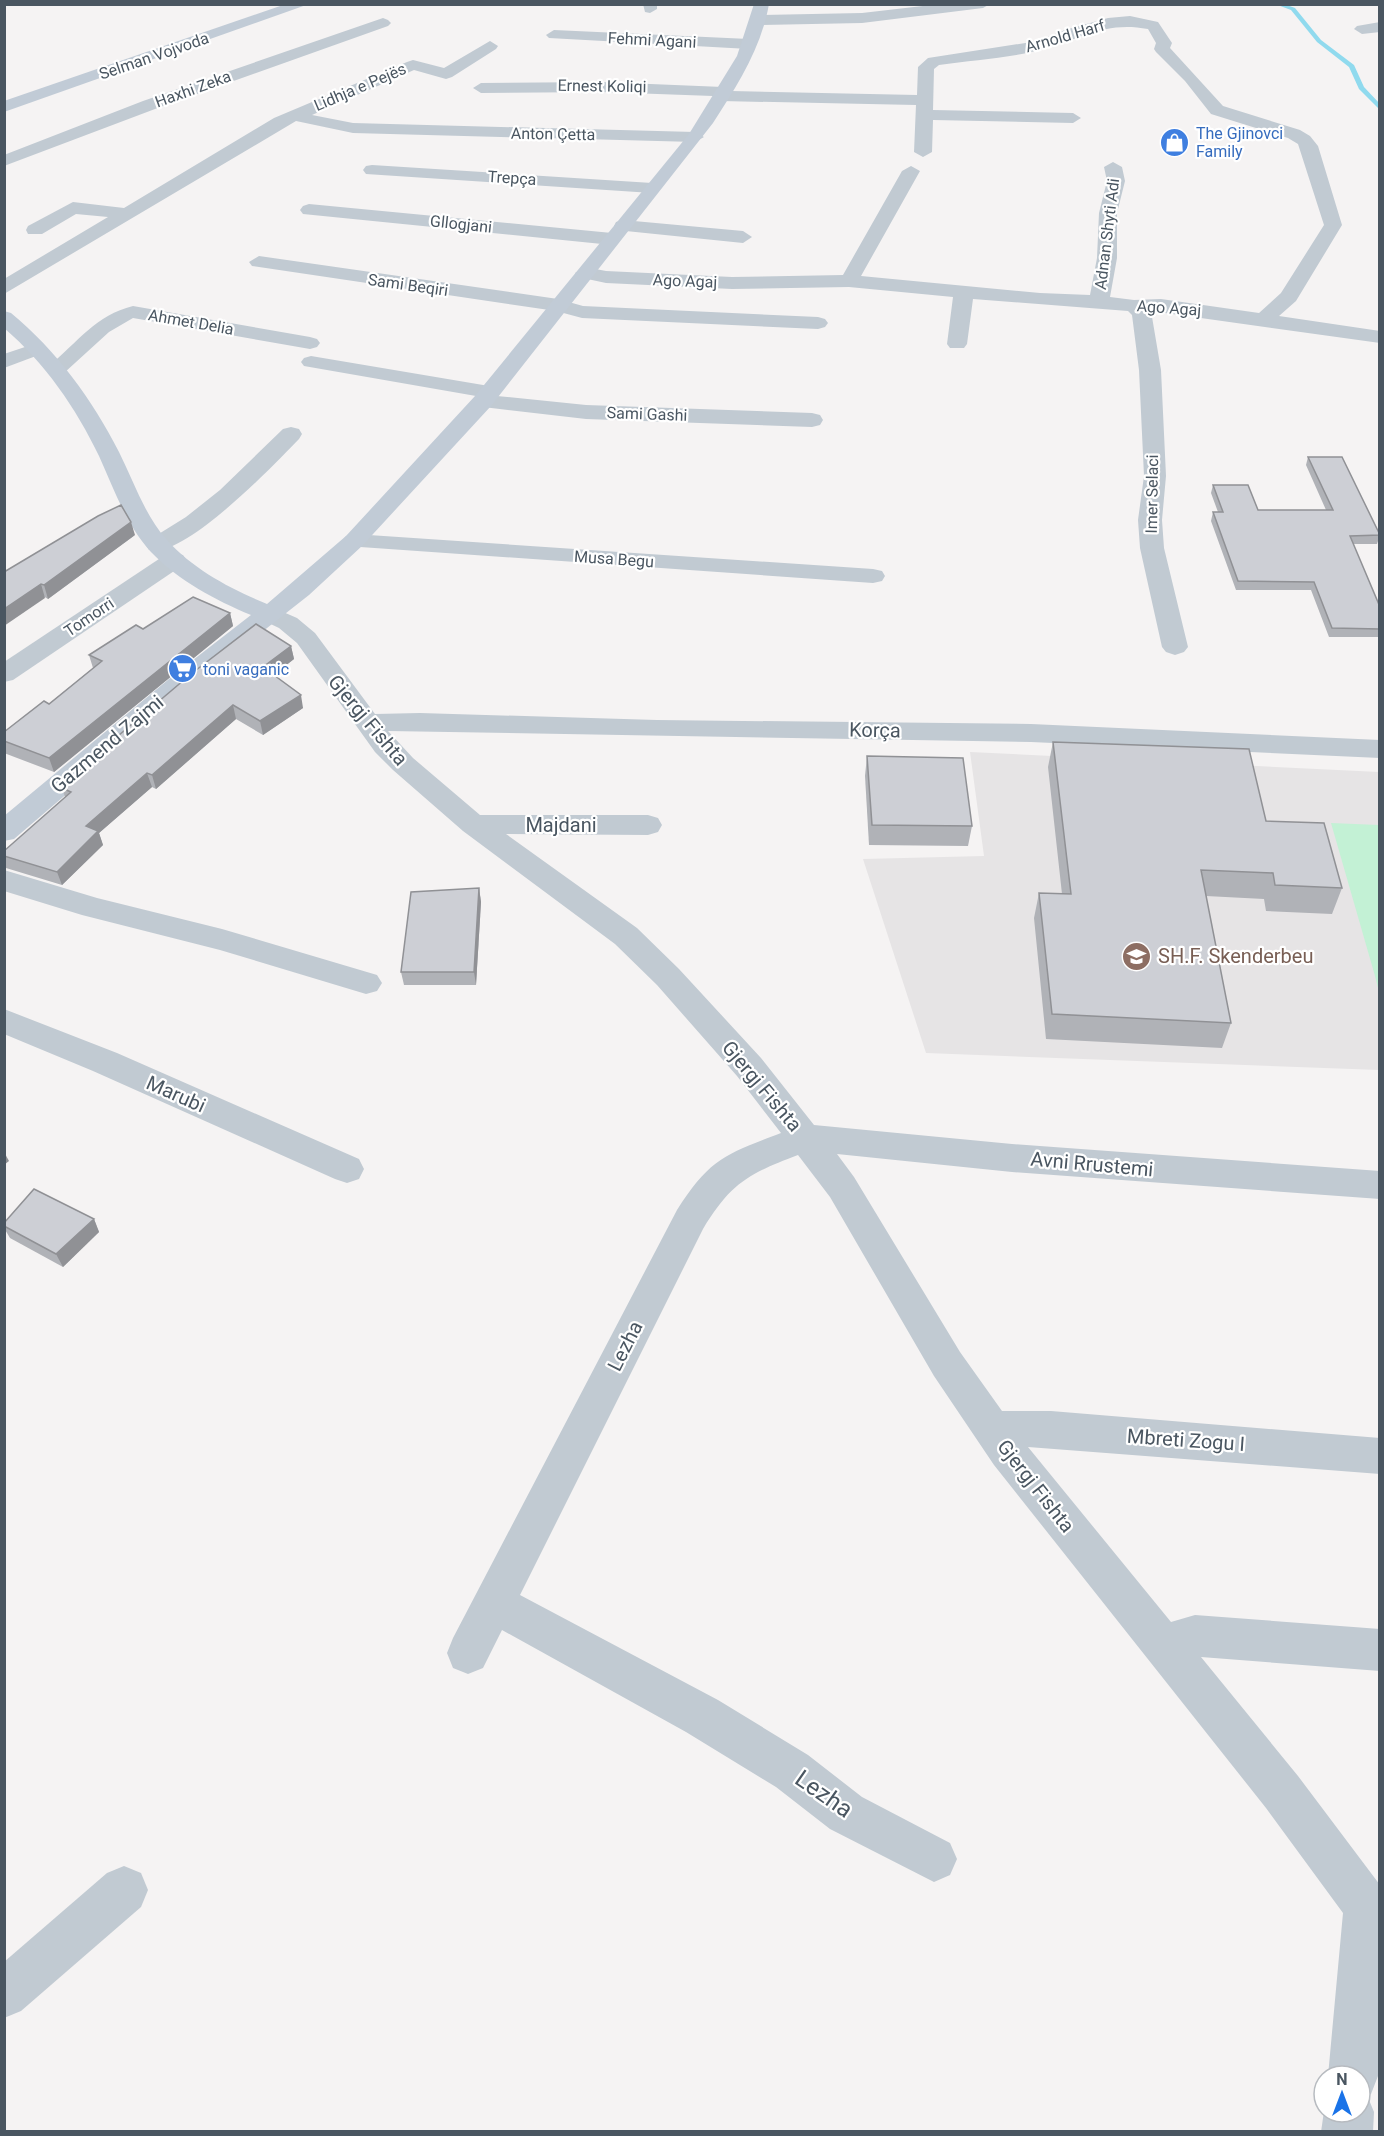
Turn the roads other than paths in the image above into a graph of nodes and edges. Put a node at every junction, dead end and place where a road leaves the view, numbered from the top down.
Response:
1 (302, 4) edge
2 (983, 4) edge
3 (761, 12) edge
4 (383, 22) dead end
5 (1380, 27) edge
6 (1362, 29) dead end
7 (554, 35) dead end
8 (749, 44) junction
9 (490, 46) dead end
10 (481, 88) dead end
11 (722, 94) junction
12 (4, 107) edge
13 (925, 107) junction
14 (294, 116) junction
15 (1073, 118) dead end
16 (418, 130) joint
17 (695, 137) junction
18 (923, 152) dead end
19 (4, 161) edge
20 (1113, 166) dead end
21 (372, 170) dead end
22 (911, 171) dead end
23 (652, 188) junction
24 (309, 210) dead end
25 (129, 214) junction
26 (35, 230) dead end
27 (617, 233) junction
28 (743, 237) dead end
29 (259, 262) dead end
30 (585, 273) junction
31 (849, 281) junction
32 (4, 288) edge
33 (964, 292) junction
34 (1099, 301) junction
35 (558, 305) junction
36 (1134, 306) junction
37 (4, 317) edge
38 (1264, 319) junction
39 (818, 323) dead end
40 (1377, 340) edge
41 (957, 344) dead end
42 (38, 349) junction
43 (310, 353) joint
44 (4, 362) edge
45 (57, 369) junction
46 (486, 397) junction
47 (812, 420) dead end
48 (291, 434) dead end
49 (354, 541) junction
50 (166, 553) junction
51 (873, 576) dead end
52 (267, 613) junction
53 (1175, 647) dead end
54 (4, 674) edge
55 (370, 723) junction
56 (1380, 749) edge
57 (473, 824) junction
58 (648, 825) dead end
59 (4, 832) edge
60 (4, 880) edge
61 (366, 983) dead end
62 (4, 1021) edge
63 (805, 1138) junction
64 (347, 1169) dead end
65 (1380, 1185) edge
66 (992, 1429) junction
67 (1380, 1456) edge
68 (495, 1604) junction
69 (1163, 1645) junction
70 (1380, 1650) edge
71 (468, 1653) dead end
72 (934, 1859) dead end
73 (124, 1890) dead end
74 (1373, 1920) edge
75 (4, 1994) edge
76 (1355, 2064) edge

1 - 12 street, Selman Vojvoda
2 - 3 street
3 - 8 street
4 - 19 street, Haxhi Zeka
5 - 6 street
7 - 8 street, Fehmi Agani
8 - 11 street
9 - 14 street, Lidhja e Pejës
10 - 11 street, Ernest Koliqi
11 - 13 street
11 - 17 street
13 - 15 street
13 - 18 street, Arnold Harf
13 - 38 street, Arnold Harf
14 - 16 street, Lidhja e Pejës
14 - 25 street, Lidhja e Pejës
16 - 17 street, Anton Çetta
17 - 23 street
20 - 34 street, Adnan Shyti Adi
21 - 23 street, Trepça
22 - 31 street
23 - 27 street
24 - 27 street, Gllogjani
25 - 26 street
25 - 32 street, Lidhja e Pejës
27 - 28 street
27 - 30 street
29 - 35 street, Sami Beqiri
30 - 31 street, Ago Agaj
30 - 35 street
31 - 33 street, Ago Agaj
33 - 34 street, Ago Agaj
33 - 41 street
34 - 36 street, Ago Agaj
35 - 39 street, Sami Beqiri
35 - 46 street
36 - 38 street, Ago Agaj
36 - 53 street, Imer Selaci
37 - 42 street
38 - 40 street, Ago Agaj
42 - 44 street
42 - 45 street
43 - 45 street, Ahmet Delia
43 - 46 street, Sami Gashi
45 - 50 street
46 - 47 street, Sami Gashi
46 - 49 street
48 - 50 street
49 - 51 street, Musa Begu
49 - 52 street
50 - 52 street
50 - 54 street, Tomorri
52 - 55 street, Gjergj Fishta
52 - 59 street, Gazmend Zajmi
55 - 56 street, Korça
55 - 57 street, Gjergj Fishta
57 - 58 street, Majdani
57 - 63 street, Gjergj Fishta
60 - 61 street
62 - 64 street, Marubi
63 - 65 street, Avni Rrustemi
63 - 66 street, Gjergj Fishta
63 - 68 street, Lezha
66 - 67 street, Mbreti Zogu I
66 - 69 street, Gjergj Fishta
68 - 71 street, Lezha
68 - 72 street, Lezha
69 - 70 street
69 - 74 street, Gjergj Fishta
73 - 75 street
74 - 76 street, Gjergj Fishta

